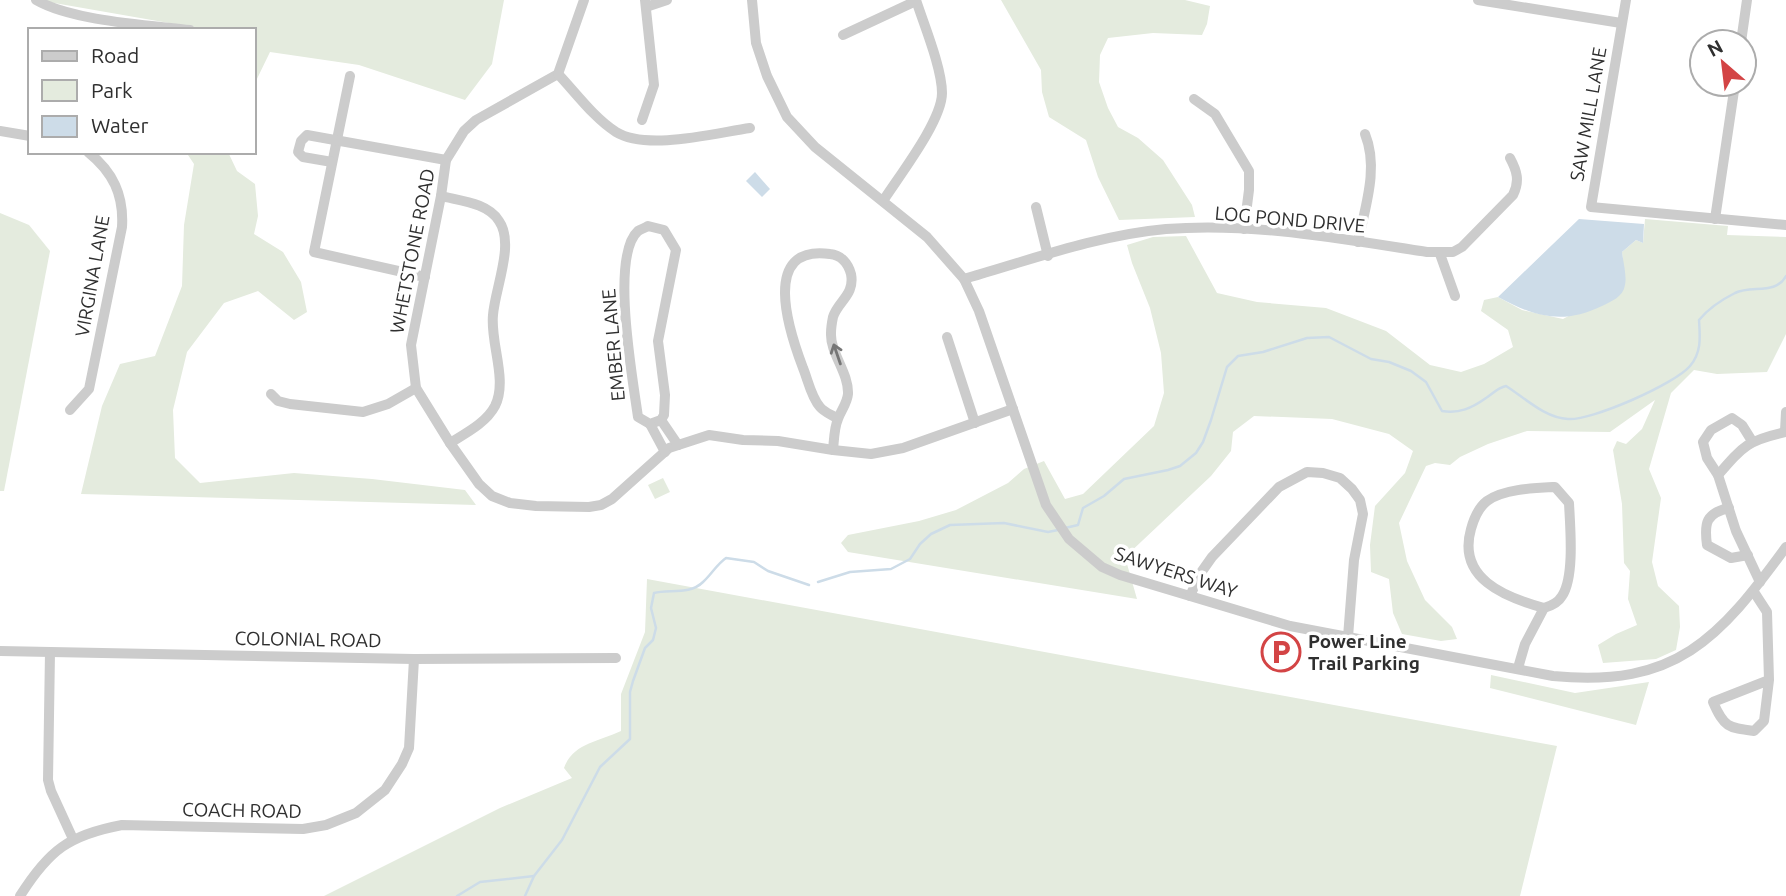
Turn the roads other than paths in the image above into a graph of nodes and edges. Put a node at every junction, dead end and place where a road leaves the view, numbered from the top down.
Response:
1 (36, 0) edge
2 (584, 0) edge
3 (667, 0) edge
4 (752, 0) edge
5 (916, 0) edge
6 (1478, 0) edge
7 (1626, 0) edge
8 (1747, 0) edge
9 (646, 4) edge
10 (1621, 23) junction
11 (176, 28) edge
12 (1743, 28) edge
13 (842, 34) dead end
14 (558, 74) junction
15 (349, 76) dead end
16 (1733, 98) edge
17 (1194, 99) dead end
18 (642, 120) dead end
19 (750, 128) dead end
20 (0, 131) edge
21 (1364, 134) dead end
22 (28, 136) edge
23 (337, 140) junction
24 (90, 154) edge
25 (1510, 158) dead end
26 (446, 160) junction
27 (332, 162) junction
28 (441, 196) junction
29 (883, 201) junction
30 (1036, 207) dead end
31 (1715, 219) junction
32 (1786, 225) edge
33 (1244, 229) junction
34 (1358, 242) junction
35 (1440, 254) junction
36 (1048, 256) junction
37 (425, 277) junction
38 (964, 279) junction
39 (1455, 296) dead end
40 (947, 337) dead end
41 (416, 388) junction
42 (271, 394) dead end
43 (1013, 409) junction
44 (70, 410) dead end
45 (1786, 412) edge
46 (838, 419) junction
47 (661, 420) junction
48 (975, 423) junction
49 (650, 424) junction
50 (1786, 431) edge
51 (1752, 441) junction
52 (450, 443) junction
53 (678, 445) junction
54 (833, 450) junction
55 (665, 452) junction
56 (1718, 475) junction
57 (1729, 508) junction
58 (1786, 547) edge
59 (1748, 555) junction
60 (1760, 582) junction
61 (1754, 592) junction
62 (1190, 596) junction
63 (1544, 608) junction
64 (1348, 636) junction
65 (0, 651) edge
66 (50, 652) junction
67 (615, 658) dead end
68 (414, 659) junction
69 (1518, 668) junction
70 (1769, 680) junction
71 (73, 839) junction
72 (20, 896) edge

1 - 11 street
2 - 14 street
3 - 9 street
4 - 29 street, SAWYERS WAY
5 - 13 street
5 - 29 street
6 - 10 street
7 - 10 street, SAW MILL LANE
8 - 12 street
9 - 18 street
10 - 31 street, SAW MILL LANE
14 - 19 street
14 - 26 street, WHETSTONE ROAD
15 - 23 street
16 - 31 street
17 - 33 street
20 - 22 street
21 - 34 street
23 - 26 street
23 - 27 street
23 - 27 street
24 - 44 street, VIRGINA LANE
25 - 35 street
26 - 28 street, WHETSTONE ROAD
27 - 37 street
28 - 37 street, WHETSTONE ROAD
28 - 52 street
29 - 38 street, SAWYERS WAY
30 - 36 street
31 - 32 street, SAW MILL LANE
33 - 34 street, LOG POND DRIVE
33 - 36 street, LOG POND DRIVE
34 - 35 street, LOG POND DRIVE
35 - 39 street
36 - 38 street, LOG POND DRIVE
37 - 41 street, WHETSTONE ROAD
38 - 43 street, SAWYERS WAY
40 - 48 street
41 - 42 street
41 - 52 street, WHETSTONE ROAD
43 - 48 street, WHETSTONE ROAD
43 - 62 street, SAWYERS WAY
45 - 50 street
46 -> 46 street
46 - 54 street
47 - 49 street
47 - 49 street, EMBER LANE
47 - 53 street
48 - 54 street, WHETSTONE ROAD
49 - 55 street, EMBER LANE
50 - 51 street
51 - 56 street
51 - 56 street
52 - 55 street, WHETSTONE ROAD
53 - 54 street, WHETSTONE ROAD
53 - 55 street, WHETSTONE ROAD
56 - 57 street
57 - 59 street
57 - 59 street
58 - 60 street, SAWYERS WAY
59 - 60 street
60 - 61 street, SAWYERS WAY
61 - 69 street, SAWYERS WAY
61 - 70 street
62 - 64 street, SAWYERS WAY
62 - 64 street
63 - 63 street
63 - 69 street
64 - 69 street, SAWYERS WAY
65 - 66 street, COLONIAL ROAD
66 - 68 street, COLONIAL ROAD
66 - 71 street
67 - 68 street, COLONIAL ROAD
68 - 71 street, COACH ROAD
70 - 70 street
71 - 72 street, COACH ROAD

